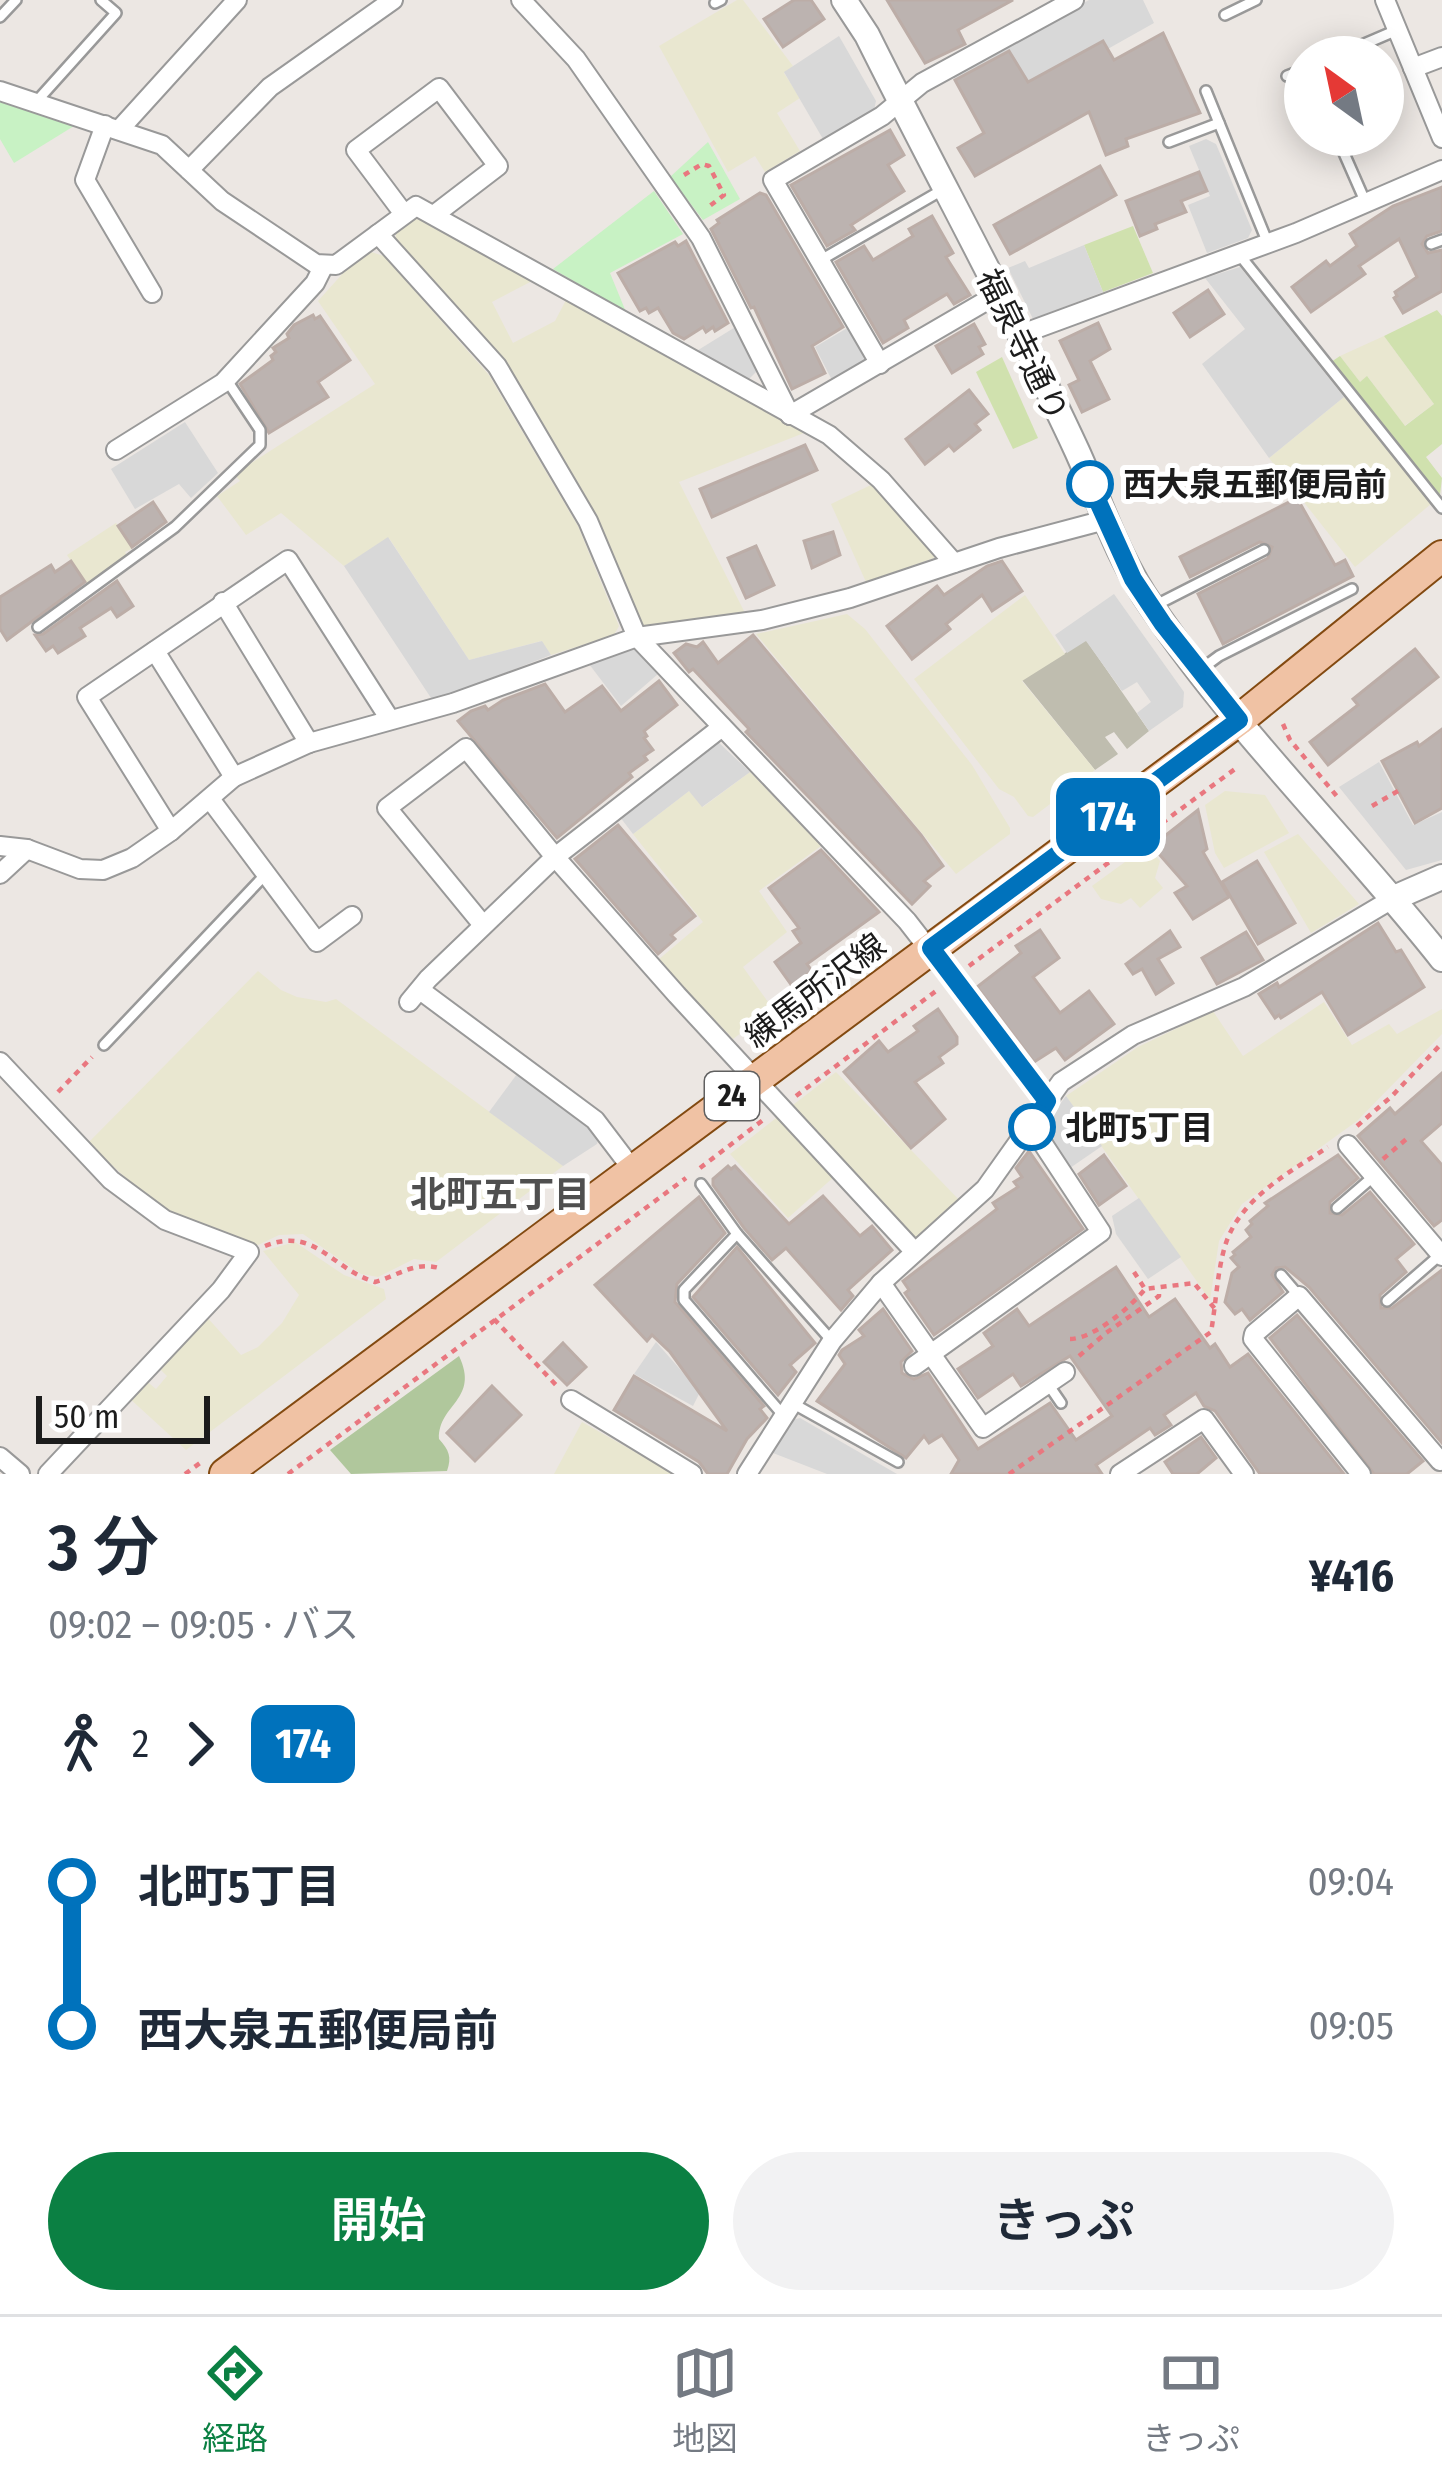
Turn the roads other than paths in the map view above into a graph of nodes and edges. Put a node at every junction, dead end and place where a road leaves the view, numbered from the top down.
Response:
1 (16, 0) edge
2 (101, 0) edge
3 (237, 0) edge
4 (393, 0) edge
5 (521, 0) edge
6 (844, 0) edge
7 (1074, 0) edge
8 (1256, 0) edge
9 (1391, 2) edge
10 (1225, 15) dead end
11 (0, 17) edge
12 (1397, 31) junction
13 (1385, 36) edge
14 (1442, 56) edge
15 (1413, 68) junction
16 (0, 91) edge
17 (1206, 91) dead end
18 (901, 101) junction
19 (36, 102) junction
20 (1219, 123) junction
21 (112, 128) junction
22 (1442, 138) edge
23 (1169, 142) dead end
24 (1345, 156) edge
25 (189, 170) junction
26 (1442, 170) edge
27 (944, 189) junction
28 (1366, 203) junction
29 (404, 214) junction
30 (434, 215) junction
31 (378, 234) junction
32 (1268, 243) junction
33 (1238, 254) junction
34 (819, 261) junction
35 (324, 266) junction
36 (152, 292) dead end
37 (998, 294) junction
38 (1019, 334) junction
39 (880, 364) junction
40 (226, 379) junction
41 (790, 415) junction
42 (116, 450) dead end
43 (1442, 508) edge
44 (1105, 520) junction
45 (1264, 550) dead end
46 (1442, 556) edge
47 (954, 563) junction
48 (1352, 589) dead end
49 (223, 602) junction
50 (1151, 607) junction
51 (38, 627) dead end
52 (637, 637) junction
53 (155, 651) junction
54 (1200, 670) junction
55 (389, 718) junction
56 (1239, 720) junction
57 (722, 727) junction
58 (309, 742) junction
59 (234, 777) junction
60 (210, 799) junction
61 (171, 831) junction
62 (0, 846) edge
63 (27, 849) junction
64 (555, 857) junction
65 (0, 874) edge
66 (264, 876) junction
67 (1442, 877) edge
68 (1394, 898) junction
69 (352, 916) dead end
70 (482, 926) junction
71 (931, 948) junction
72 (1442, 959) edge
73 (104, 1045) road end
74 (0, 1062) edge
75 (755, 1078) junction
76 (1047, 1101) junction
77 (1032, 1127) junction
78 (1348, 1145) dead end
79 (633, 1170) junction
80 (1372, 1173) junction
81 (701, 1184) dead end
82 (1337, 1208) dead end
83 (737, 1234) junction
84 (914, 1251) junction
85 (1442, 1255) edge
86 (1281, 1275) dead end
87 (881, 1283) junction
88 (1299, 1296) junction
89 (1387, 1300) dead end
90 (832, 1340) junction
91 (931, 1354) junction
92 (914, 1366) dead end
93 (1057, 1378) joint
94 (571, 1400) road end
95 (1061, 1402) dead end
96 (788, 1409) junction
97 (0, 1457) edge
98 (898, 1462) dead end
99 (1436, 1465) edge
100 (20, 1474) edge
101 (48, 1474) edge
102 (225, 1474) edge
103 (692, 1474) edge
104 (748, 1474) edge
105 (1120, 1474) edge
106 (1244, 1474) edge
107 (1361, 1474) edge

1 - 11 lane
2 - 19 lane
3 - 21 street
4 - 25 street
5 - 41 street
6 - 18 street, 福泉寺通り
7 - 18 street
8 - 10 lane
9 - 12 street
12 - 13 lane
12 - 15 street
14 - 15 street
15 - 22 street
16 - 19 street
17 - 20 lane
18 - 27 street, 福泉寺通り
18 - 34 street
19 - 21 street
20 - 23 lane
20 - 32 lane
21 - 25 street
21 - 36 street
24 - 28 lane
25 - 35 street
26 - 28 street
27 - 34 lane
27 - 37 street, 福泉寺通り
28 - 32 street
29 - 30 street
29 - 30 street
29 - 31 street
30 - 41 street
31 - 35 street
31 - 52 street
32 - 33 street
33 - 38 street
33 - 43 lane
34 - 39 street
35 - 40 street
37 - 38 street, 福泉寺通り
37 - 39 street
38 - 44 street, 福泉寺通り
39 - 41 street
40 - 42 street
40 - 51 lane
41 - 47 street
44 - 47 street
44 - 50 street, 福泉寺通り
45 - 50 lane
46 - 56 main road, 練馬所沢線 / 24
47 - 52 street
48 - 54 lane
49 - 53 street
49 - 55 street
49 - 58 street
50 - 54 street, 福泉寺通り
52 - 55 street
52 - 57 street
53 - 59 street
53 - 61 street
54 - 56 street, 福泉寺通り
55 - 58 street
56 - 68 street, 福泉寺通り
56 - 71 main road, 練馬所沢線 / 24
57 - 64 street
57 - 71 street
58 - 59 street
59 - 60 street
60 - 61 street
60 - 66 street
61 - 63 street
62 - 63 street
63 - 65 street
64 - 70 street
64 - 70 street
64 - 75 street
66 - 69 street
66 - 73 lane
67 - 68 street
68 - 72 street, 福泉寺通り
68 - 76 street
70 - 79 street
71 - 75 main road, 練馬所沢線 / 24
71 - 76 street
74 - 101 street
75 - 79 main road, 練馬所沢線 / 24
75 - 84 street
76 - 77 street
77 - 84 street
77 - 91 street
78 - 80 street
79 - 102 main road, 練馬所沢線 / 24
80 - 82 lane
80 - 85 street
81 - 83 lane
83 - 90 lane
83 - 96 lane
84 - 87 street
85 - 89 lane
86 - 88 lane
87 - 90 street
87 - 91 street
88 - 99 street
88 - 107 street
90 - 96 street
91 - 92 street
91 - 93 street
93 - 95 lane
94 - 103 street
96 - 98 lane
96 - 104 street
97 - 100 street
105 - 106 street

